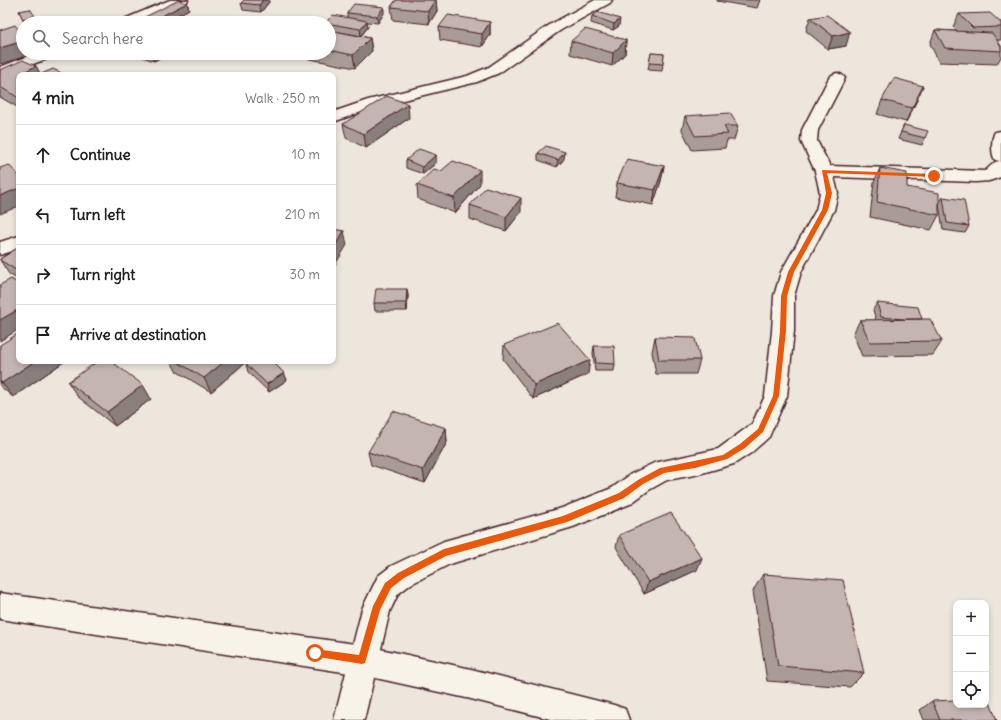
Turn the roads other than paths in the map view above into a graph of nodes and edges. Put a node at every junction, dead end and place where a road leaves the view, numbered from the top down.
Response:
1 (181, 0) edge
2 (605, 0) edge
3 (143, 16) edge
4 (32, 60) edge
5 (0, 72) edge
6 (837, 78) dead end
7 (336, 116) edge
8 (1001, 136) edge
9 (1001, 156) edge
10 (824, 171) junction
11 (997, 174) edge
12 (16, 243) edge
13 (0, 249) edge
14 (0, 606) edge
15 (362, 660) junction
16 (349, 720) edge
17 (614, 720) edge

1 - 3 street
2 - 7 street
4 - 5 street
6 - 10 street
8 - 9 street
10 - 11 street
10 - 15 street
12 - 13 street
14 - 15 street
15 - 16 street
15 - 17 street

